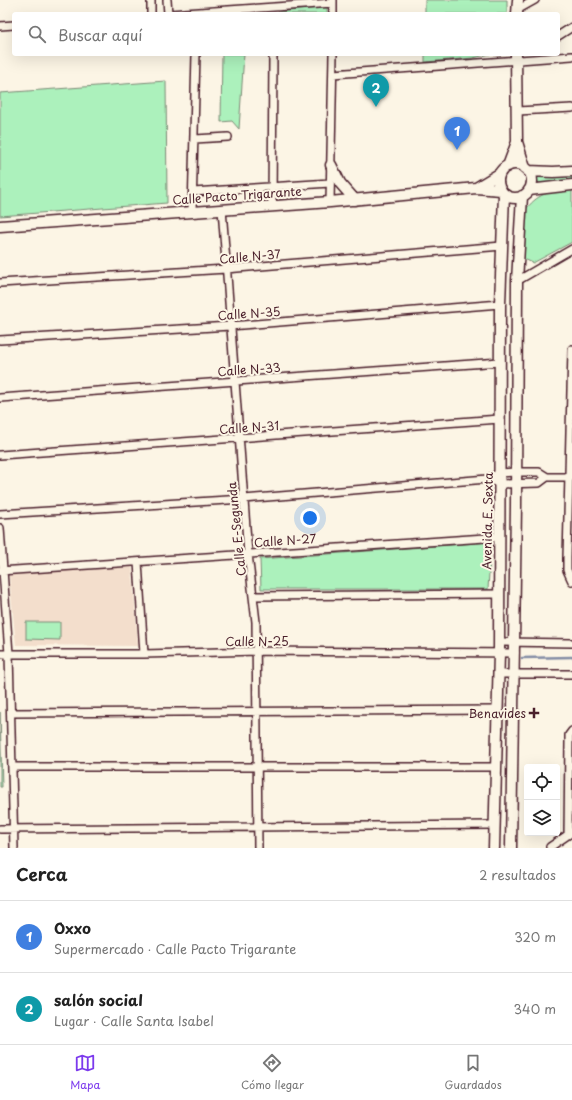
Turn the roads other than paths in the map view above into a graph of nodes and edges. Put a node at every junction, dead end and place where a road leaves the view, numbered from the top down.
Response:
1 (151, 0) edge
2 (167, 0) edge
3 (535, 0) edge
4 (333, 1) edge
5 (518, 8) edge
6 (273, 10) edge
7 (151, 12) edge
8 (169, 12) edge
9 (222, 12) edge
10 (333, 12) edge
11 (12, 25) edge
12 (0, 26) edge
13 (572, 26) edge
14 (560, 35) edge
15 (196, 56) edge
16 (272, 56) edge
17 (333, 56) edge
18 (532, 56) edge
19 (572, 56) edge
20 (516, 57) edge
21 (332, 74) junction
22 (572, 108) edge
23 (518, 111) junction
24 (228, 137) dead end
25 (195, 139) junction
26 (517, 142) junction
27 (331, 165) junction
28 (508, 166) junction
29 (527, 169) junction
30 (572, 170) edge
31 (499, 174) junction
32 (330, 183) junction
33 (572, 185) edge
34 (271, 187) junction
35 (476, 188) junction
36 (193, 192) junction
37 (503, 192) junction
38 (526, 193) junction
39 (355, 200) junction
40 (330, 202) junction
41 (272, 206) junction
42 (222, 209) junction
43 (192, 211) junction
44 (0, 226) edge
45 (502, 246) junction
46 (572, 249) edge
47 (226, 269) junction
48 (517, 281) junction
49 (0, 283) edge
50 (500, 304) junction
51 (230, 326) junction
52 (0, 340) edge
53 (572, 349) edge
54 (500, 362) junction
55 (572, 374) edge
56 (235, 381) junction
57 (0, 398) edge
58 (500, 419) junction
59 (571, 425) edge
60 (239, 439) junction
61 (0, 455) edge
62 (516, 472) junction
63 (500, 473) junction
64 (547, 477) junction
65 (571, 477) edge
66 (487, 479) junction
67 (500, 484) junction
68 (516, 484) junction
69 (244, 499) junction
70 (0, 514) edge
71 (0, 528) edge
72 (570, 532) edge
73 (500, 537) junction
74 (248, 554) junction
75 (138, 562) junction
76 (1, 571) edge
77 (571, 579) edge
78 (499, 594) junction
79 (254, 596) junction
80 (499, 642) junction
81 (514, 642) junction
82 (572, 643) edge
83 (258, 651) junction
84 (499, 653) junction
85 (514, 653) junction
86 (0, 654) edge
87 (9, 654) junction
88 (144, 654) junction
89 (499, 674) junction
90 (514, 674) junction
91 (572, 674) edge
92 (258, 710) junction
93 (498, 710) junction
94 (11, 712) junction
95 (572, 731) edge
96 (496, 766) junction
97 (12, 767) junction
98 (258, 767) junction
99 (495, 825) junction
100 (258, 827) junction
101 (0, 829) edge
102 (15, 829) junction
103 (570, 834) edge
104 (550, 847) dead end
105 (14, 848) edge
106 (258, 848) edge
107 (494, 848) edge
108 (511, 848) edge

1 - 7 street
2 - 8 street
3 - 5 street
4 - 6 street
4 - 10 street
6 - 9 street
11 - 12 street
13 - 14 street
15 - 25 street
16 - 34 street
17 - 21 street
18 - 19 street
18 - 20 street
20 - 21 street
20 - 23 street
21 - 27 street
22 - 23 street
23 - 26 street
24 - 25 street
25 - 36 street
26 - 28 street
26 - 29 street
27 - 32 street
27 - 39 street
28 - 29 street
28 - 31 street
29 - 30 street
29 - 38 street
31 - 35 street, Calle Pacto Trigarante
31 - 37 street
32 - 34 street
32 - 40 street
33 - 38 street
34 - 36 street
34 - 41 street
35 - 37 street, Calle Pacto Trigarante
35 - 39 street, Calle Pacto Trigarante
36 - 43 street
37 - 38 street
37 - 45 street, Avenida E. Sexta
38 - 48 street
39 - 40 street, Calle Pacto Trigarante
40 - 41 street, Calle Pacto Trigarante
41 - 42 street, Calle Pacto Trigarante
42 - 43 street, Calle Pacto Trigarante
42 - 47 street, Calle E-Segunda
43 - 44 street, Calle Pacto Trigarante
45 - 47 street, Calle N-37
45 - 50 street, Avenida E. Sexta
46 - 48 street
47 - 49 street, Calle N-37
47 - 51 street, Calle E-Segunda
48 - 62 street
50 - 51 street, Calle N-35
50 - 54 street, Avenida E. Sexta
51 - 52 street, Calle N-35
51 - 56 street, Calle E-Segunda
53 - 55 street
54 - 56 street, Calle N-33
54 - 58 street, Avenida E. Sexta
55 - 59 street
56 - 57 street, Calle N-33
56 - 60 street, Calle E-Segunda
58 - 60 street, Calle N-31
58 - 63 street, Avenida E. Sexta
59 - 65 street
60 - 61 street, Calle N-31
60 - 69 street, Calle E-Segunda
62 - 63 street
62 - 64 street
62 - 68 street
63 - 66 street
63 - 67 street, Avenida E. Sexta
64 - 65 street
64 - 68 street
65 - 72 street
66 - 67 street
66 - 69 street
67 - 68 street
67 - 73 street, Avenida E. Sexta
68 - 81 street
69 - 70 street
69 - 74 street, Calle E-Segunda
71 - 76 street
72 - 77 street
73 - 74 street, Calle N-27
73 - 78 street, Avenida E. Sexta
74 - 75 street, Calle N-27
74 - 79 street, Calle E-Segunda
75 - 76 street, Calle N-27
75 - 88 street
76 - 87 street
78 - 79 street
78 - 80 street, Avenida E. Sexta
79 - 83 street, Calle E-Segunda
80 - 81 street
80 - 84 street, Avenida E. Sexta
81 - 82 street
81 - 85 street
83 - 84 street, Calle N-25
83 - 88 street, Calle N-25
83 - 92 street, Calle E-Segunda
84 - 85 street, Calle N-25
84 - 89 street, Avenida E. Sexta
85 - 90 street
86 - 87 street, Calle N-25
87 - 88 street, Calle N-25
87 - 94 street
89 - 90 street
89 - 93 street, Avenida E. Sexta
90 - 91 street
90 - 108 street
92 - 93 street
92 - 94 street
92 - 98 street, Calle E-Segunda
93 - 96 street, Avenida E. Sexta
94 - 97 street
95 - 103 street
96 - 98 street
96 - 99 street, Avenida E. Sexta
97 - 98 street
97 - 102 street
98 - 100 street, Calle E-Segunda
99 - 100 street
99 - 107 street, Avenida E. Sexta
100 - 102 street
100 - 106 street, Calle E-Segunda
101 - 102 street
102 - 105 street
103 - 104 street

